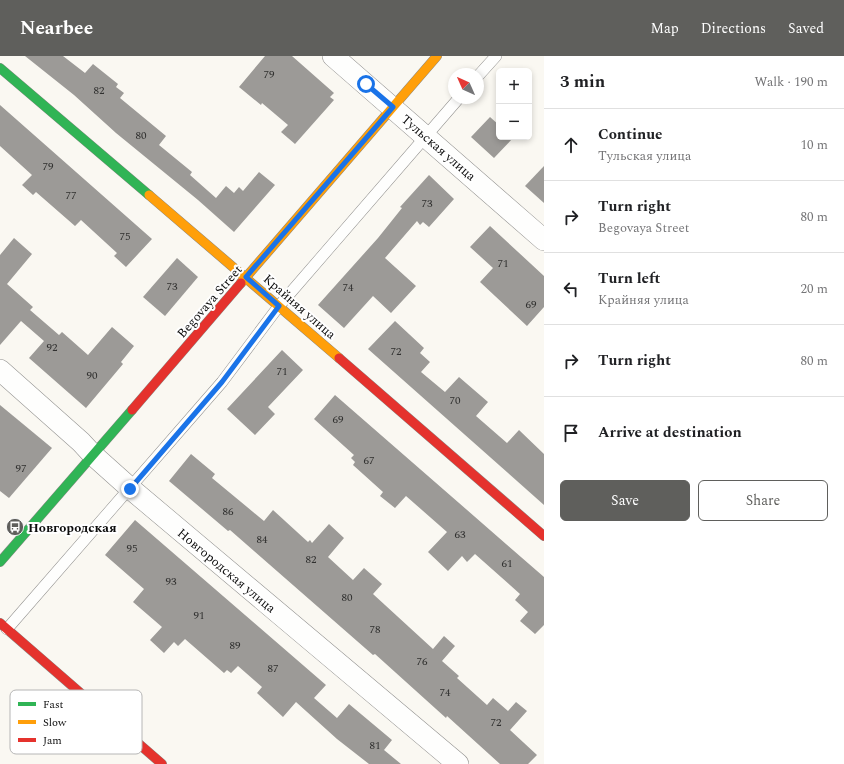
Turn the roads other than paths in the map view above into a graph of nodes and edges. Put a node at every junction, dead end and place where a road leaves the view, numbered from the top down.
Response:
1 (333, 56) edge
2 (437, 56) edge
3 (496, 56) edge
4 (0, 68) edge
5 (484, 69) edge
6 (454, 104) edge
7 (393, 107) junction
8 (426, 135) junction
9 (544, 240) edge
10 (246, 277) junction
11 (279, 306) junction
12 (0, 370) edge
13 (93, 455) junction
14 (130, 489) junction
15 (544, 536) edge
16 (0, 562) edge
17 (4, 626) edge
18 (77, 690) edge
19 (142, 747) edge
20 (162, 764) edge
21 (458, 764) edge

1 - 7 street, Тульская улица
2 - 7 street, Begovaya Street
3 - 5 lane
4 - 10 street, Крайняя улица
6 - 8 lane
7 - 8 street, Тульская улица
7 - 10 street, Begovaya Street
8 - 9 street, Тульская улица
8 - 11 lane
10 - 11 street, Крайняя улица
10 - 13 street, Begovaya Street
11 - 14 lane
11 - 15 street, Крайняя улица
12 - 13 street, Новгородская улица
13 - 14 street, Новгородская улица
13 - 16 street, Begovaya Street
14 - 17 lane
14 - 21 street, Новгородская улица
17 - 18 street
19 - 20 street

